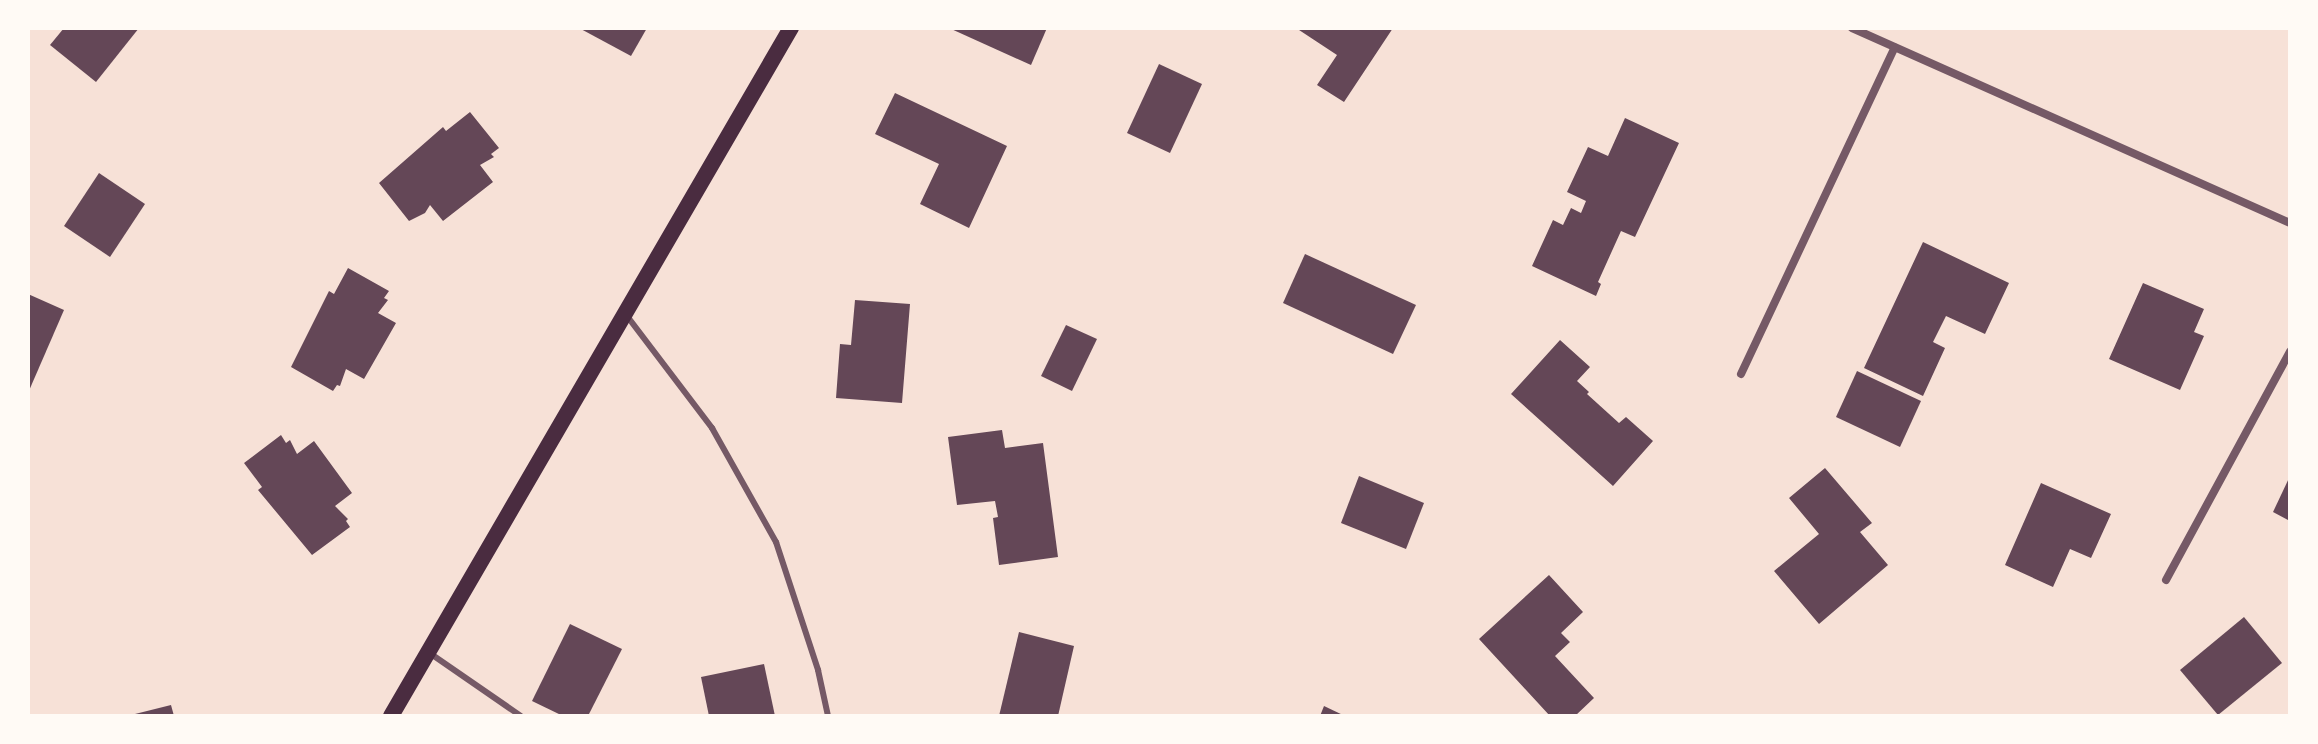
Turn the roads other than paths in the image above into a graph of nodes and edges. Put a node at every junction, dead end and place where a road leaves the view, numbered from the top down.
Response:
1 (791, 28) edge
2 (1852, 28) edge
3 (1895, 47) junction
4 (2290, 223) edge
5 (625, 313) junction
6 (2290, 352) edge
7 (1741, 374) dead end
8 (2166, 580) dead end
9 (428, 652) junction
10 (391, 716) edge
11 (521, 716) edge
12 (828, 716) edge

1 - 5 main road
2 - 3 street
3 - 4 street
3 - 7 street
5 - 9 main road
5 - 12 lane
6 - 8 street
9 - 10 main road
9 - 11 lane

